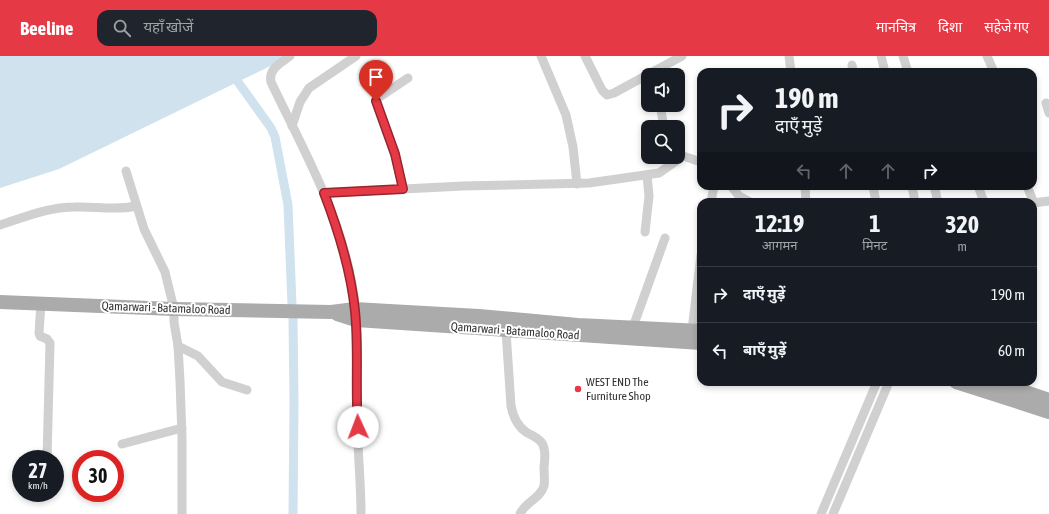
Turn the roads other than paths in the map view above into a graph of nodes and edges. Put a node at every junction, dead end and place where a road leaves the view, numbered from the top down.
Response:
1 (290, 56) edge
2 (356, 56) edge
3 (540, 56) edge
4 (585, 56) edge
5 (682, 56) edge
6 (789, 56) edge
7 (881, 56) edge
8 (903, 56) edge
9 (987, 56) edge
10 (662, 68) edge
11 (790, 68) edge
12 (884, 68) edge
13 (907, 68) edge
14 (992, 68) edge
15 (408, 78) dead end
16 (641, 80) edge
17 (1046, 103) dead end
18 (1049, 113) edge
19 (292, 126) junction
20 (685, 156) edge
21 (697, 160) edge
22 (668, 164) edge
23 (126, 171) dead end
24 (647, 175) junction
25 (577, 184) junction
26 (403, 189) junction
27 (734, 190) edge
28 (324, 193) junction
29 (743, 198) edge
30 (1049, 201) edge
31 (1037, 203) edge
32 (136, 206) junction
33 (0, 225) edge
34 (645, 232) dead end
35 (664, 238) dead end
36 (0, 302) edge
37 (41, 303) junction
38 (174, 309) junction
39 (356, 314) junction
40 (633, 328) junction
41 (697, 330) edge
42 (506, 331) junction
43 (697, 343) edge
44 (178, 346) junction
45 (875, 386) edge
46 (887, 386) edge
47 (968, 386) edge
48 (1007, 386) edge
49 (247, 390) dead end
50 (1049, 400) edge
51 (1049, 412) edge
52 (182, 428) junction
53 (122, 444) dead end
54 (46, 450) edge
55 (183, 514) edge
56 (361, 514) edge
57 (520, 514) edge
58 (820, 514) edge
59 (833, 514) edge

1 - 19 street
2 - 19 street
3 - 25 street
4 - 16 street
5 - 10 street
6 - 11 street
7 - 12 street
8 - 13 street
9 - 14 street
15 - 26 street
17 - 18 street
19 - 28 street
20 - 21 street
22 - 24 street
23 - 32 street
24 - 25 street
24 - 34 street
25 - 26 street
26 - 28 street
27 - 29 street
28 - 39 street
30 - 31 street
32 - 33 street
32 - 38 street
35 - 40 street
36 - 37 main road, Qamarwari - Batamaloo Road
37 - 38 main road, Qamarwari - Batamaloo Road
37 - 54 street
38 - 39 main road, Qamarwari - Batamaloo Road
38 - 44 street
39 - 40 main road, Qamarwari - Batamaloo Road
39 - 42 main road, Qamarwari - Batamaloo Road
39 - 56 street
40 - 41 main road, Qamarwari - Batamaloo Road
42 - 43 main road, Qamarwari - Batamaloo Road
42 - 57 street
44 - 49 street
44 - 52 street
45 - 58 street
46 - 59 street
47 - 51 main road
48 - 50 main road
52 - 53 street
52 - 55 street

